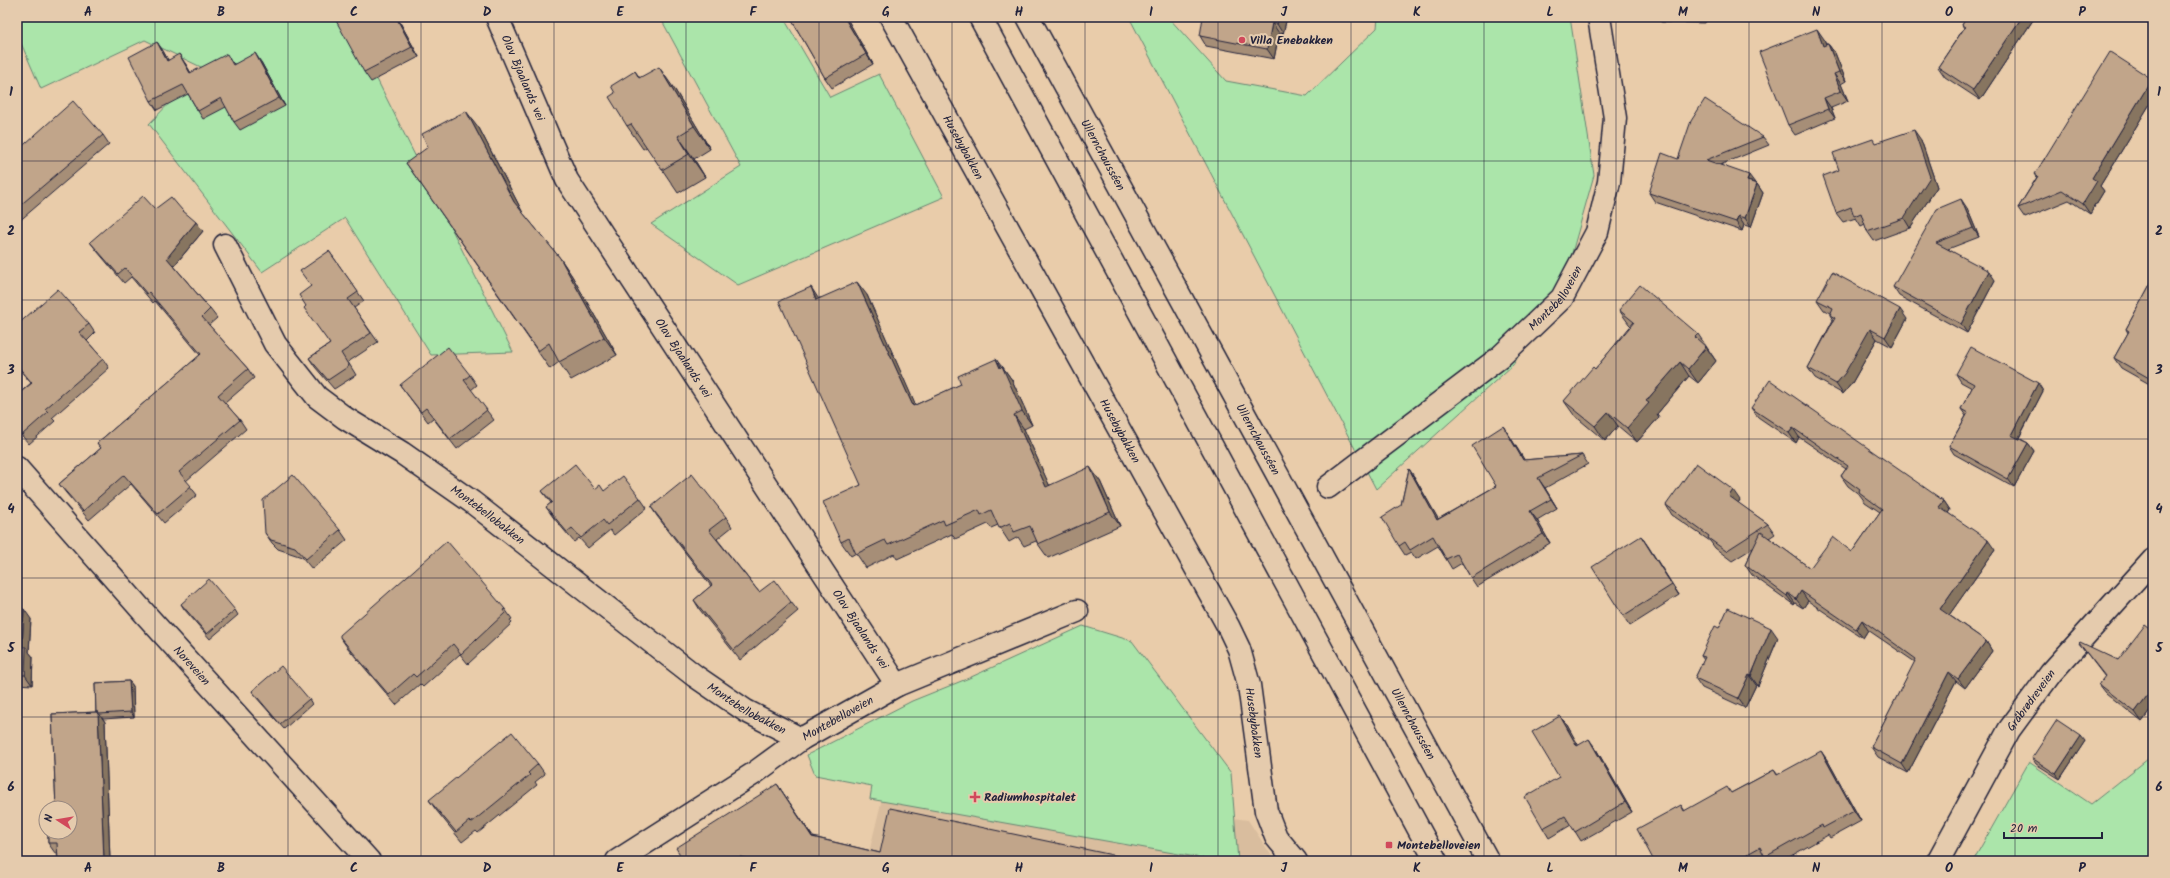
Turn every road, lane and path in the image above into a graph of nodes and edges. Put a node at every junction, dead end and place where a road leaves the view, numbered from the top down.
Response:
1 (497, 17) edge
2 (891, 17) edge
3 (980, 17) edge
4 (1028, 17) edge
5 (1598, 17) edge
6 (225, 245) dead end
7 (17, 468) edge
8 (1328, 487) dead end
9 (2153, 560) edge
10 (1077, 611) dead end
11 (897, 686) junction
12 (801, 739) junction
13 (369, 861) edge
14 (617, 861) edge
15 (1296, 861) edge
16 (1436, 861) edge
17 (1488, 861) edge
18 (1938, 861) edge

1 - 11 main road, Olav Bjaalands vei
2 - 15 main road, Husebybakken
3 - 16 main road
4 - 17 main road, Ullernchausséen
5 - 8 main road, Montebelloveien
6 - 12 main road, Montebellobakken
7 - 13 main road, Noreveien
9 - 18 main road, Gråbrødreveien
10 - 11 main road, Montebelloveien
11 - 12 main road, Montebelloveien
12 - 14 main road, Montebelloveien

